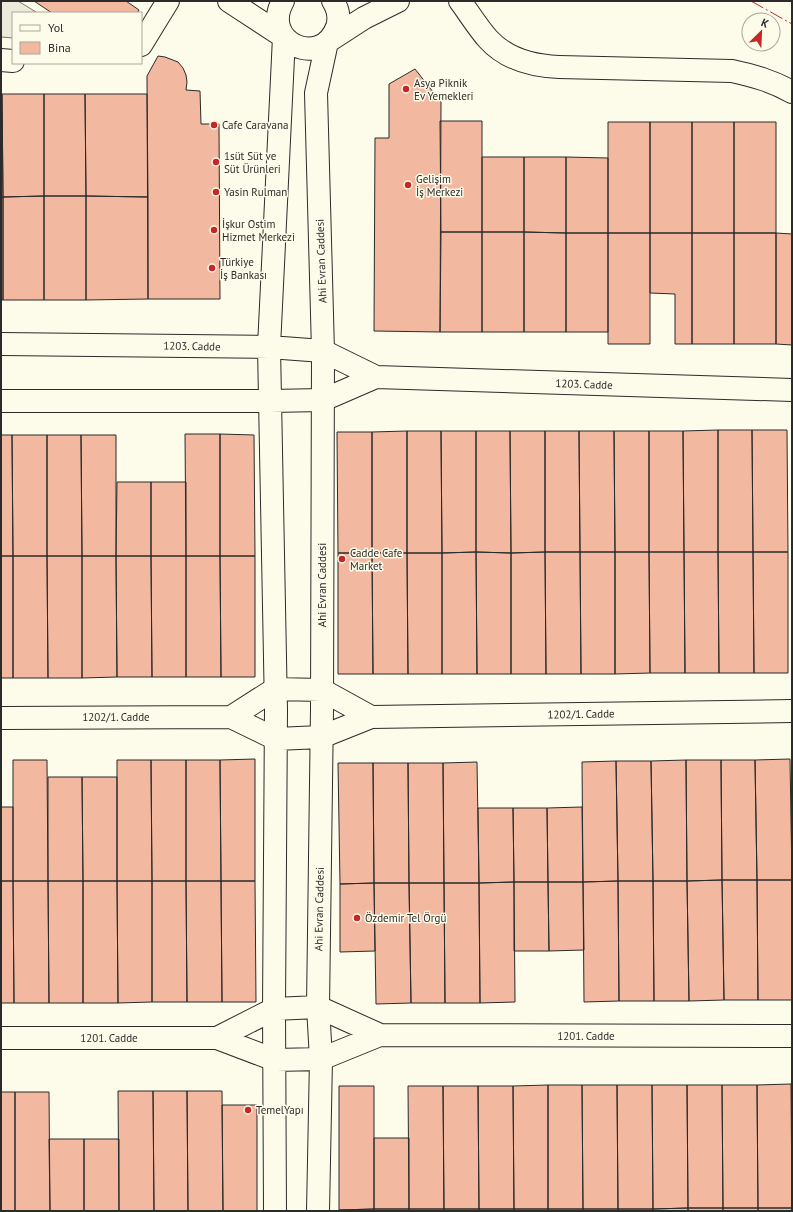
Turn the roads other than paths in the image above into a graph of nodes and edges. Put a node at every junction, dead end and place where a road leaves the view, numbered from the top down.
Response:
1 (168, 1) edge
2 (229, 1) edge
3 (283, 1) edge
4 (333, 1) edge
5 (398, 1) edge
6 (460, 1) edge
7 (284, 37) junction
8 (327, 42) junction
9 (142, 43) edge
10 (1, 60) edge
11 (12, 60) edge
12 (792, 92) edge
13 (1, 344) edge
14 (269, 347) junction
15 (323, 351) junction
16 (376, 377) junction
17 (792, 390) edge
18 (322, 400) junction
19 (1, 401) edge
20 (270, 401) junction
21 (275, 689) junction
22 (322, 690) junction
23 (792, 711) edge
24 (231, 717) junction
25 (371, 717) junction
26 (1, 718) edge
27 (321, 737) junction
28 (276, 738) junction
29 (318, 1007) junction
30 (274, 1009) junction
31 (380, 1035) junction
32 (792, 1036) edge
33 (1, 1038) edge
34 (217, 1038) junction
35 (321, 1059) junction
36 (275, 1060) junction
37 (275, 1211) edge
38 (318, 1211) edge

1 - 9 main road
2 - 7 main road
3 - 7 main road
4 - 8 main road
5 - 8 main road
6 - 12 main road
7 - 8 main road
7 - 14 main road
8 - 15 main road, Ahi Evran Caddesi
10 - 11 main road
13 - 14 main road, 1203. Cadde
14 - 15 main road, 1203. Cadde
14 - 20 main road
15 - 16 main road, 1203. Cadde
15 - 18 main road, Ahi Evran Caddesi
16 - 17 main road, 1203. Cadde
16 - 18 main road, 1203. Cadde
18 - 20 main road, 1203. Cadde
18 - 22 main road, Ahi Evran Caddesi
19 - 20 main road, 1203. Cadde
20 - 21 main road
21 - 22 main road, 1202/1. Cadde
21 - 24 main road
21 - 28 main road
22 - 25 main road, 1202/1. Cadde
22 - 27 main road, Ahi Evran Caddesi
23 - 25 main road, 1202/1. Cadde
24 - 26 main road, 1202/1. Cadde
24 - 28 main road, 1202/1. Cadde
25 - 27 main road, 1202/1. Cadde
27 - 28 main road, 1202/1. Cadde
27 - 29 main road, Ahi Evran Caddesi
28 - 30 main road
29 - 30 main road, 1201. Cadde
29 - 31 main road, 1201. Cadde
29 - 35 main road, Ahi Evran Caddesi
30 - 34 main road, 1201. Cadde
30 - 36 main road
31 - 32 main road, 1201. Cadde
31 - 35 main road, 1201. Cadde
33 - 34 main road, 1201. Cadde
34 - 36 main road, 1201. Cadde
35 - 36 main road, 1201. Cadde
35 - 38 main road, Ahi Evran Caddesi
36 - 37 main road

